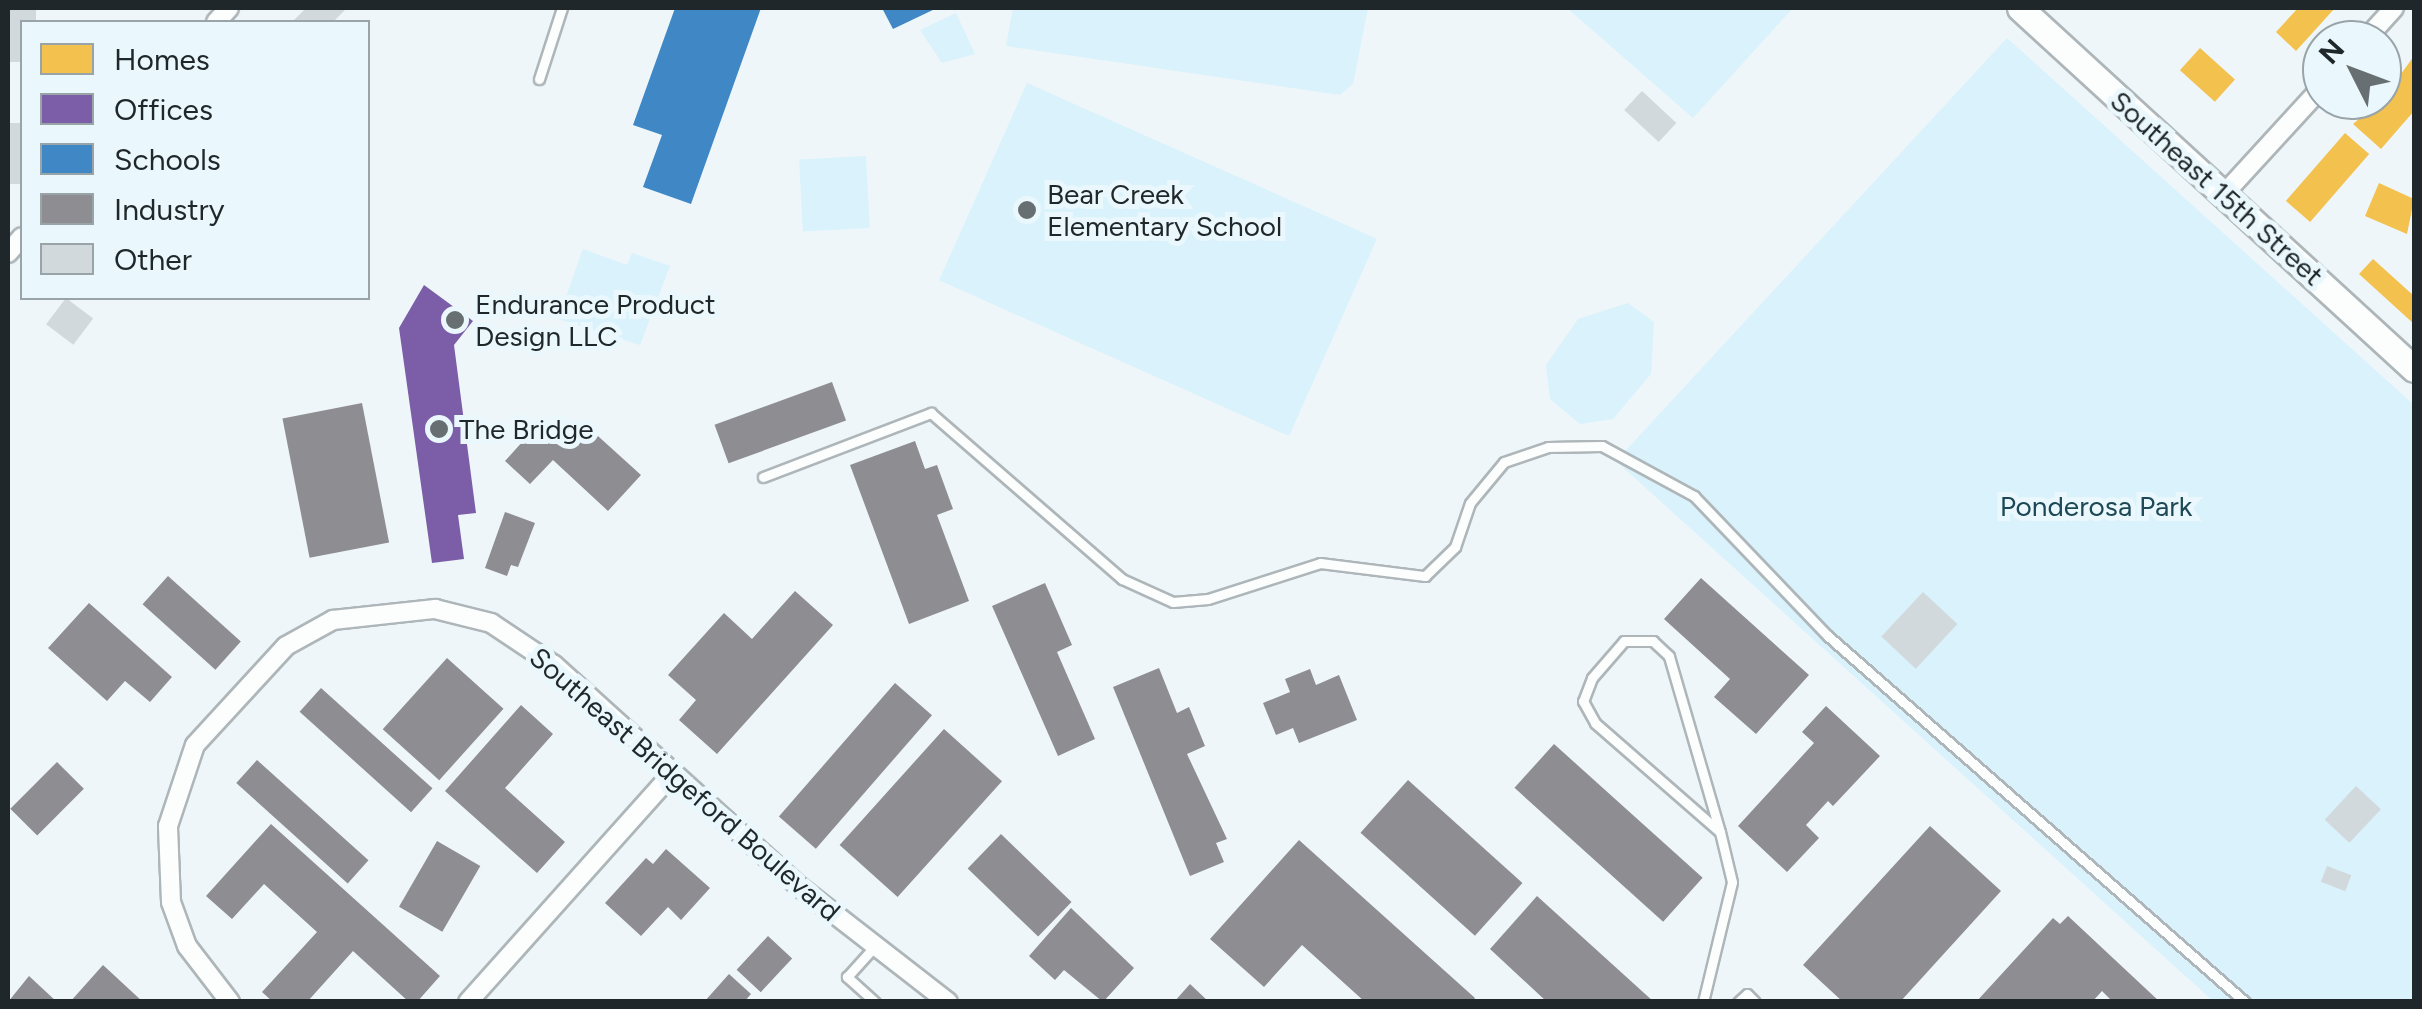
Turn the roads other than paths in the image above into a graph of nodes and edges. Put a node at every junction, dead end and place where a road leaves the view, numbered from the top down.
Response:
1 (562, 8) edge
2 (2020, 8) edge
3 (539, 79) dead end
4 (2302, 109) edge
5 (2224, 194) junction
6 (2414, 369) edge
7 (763, 477) dead end
8 (672, 774) junction
9 (1720, 832) junction
10 (875, 946) junction
11 (946, 1001) edge
12 (230, 1002) edge
13 (468, 1002) edge
14 (875, 1002) edge
15 (1703, 1002) edge
16 (1738, 1002) edge
17 (1755, 1002) edge
18 (2244, 1002) edge

1 - 3 lane
2 - 5 main road, Southeast 15th Street
4 - 5 street
5 - 6 main road, Southeast 15th Street
7 - 18 lane
8 - 10 street, Southeast Bridgeford Boulevard
8 - 12 street, Southeast Bridgeford Boulevard
8 - 13 street
9 - 9 lane
9 - 15 lane
10 - 11 street, Southeast Bridgeford Boulevard
10 - 14 lane
16 - 17 lane

